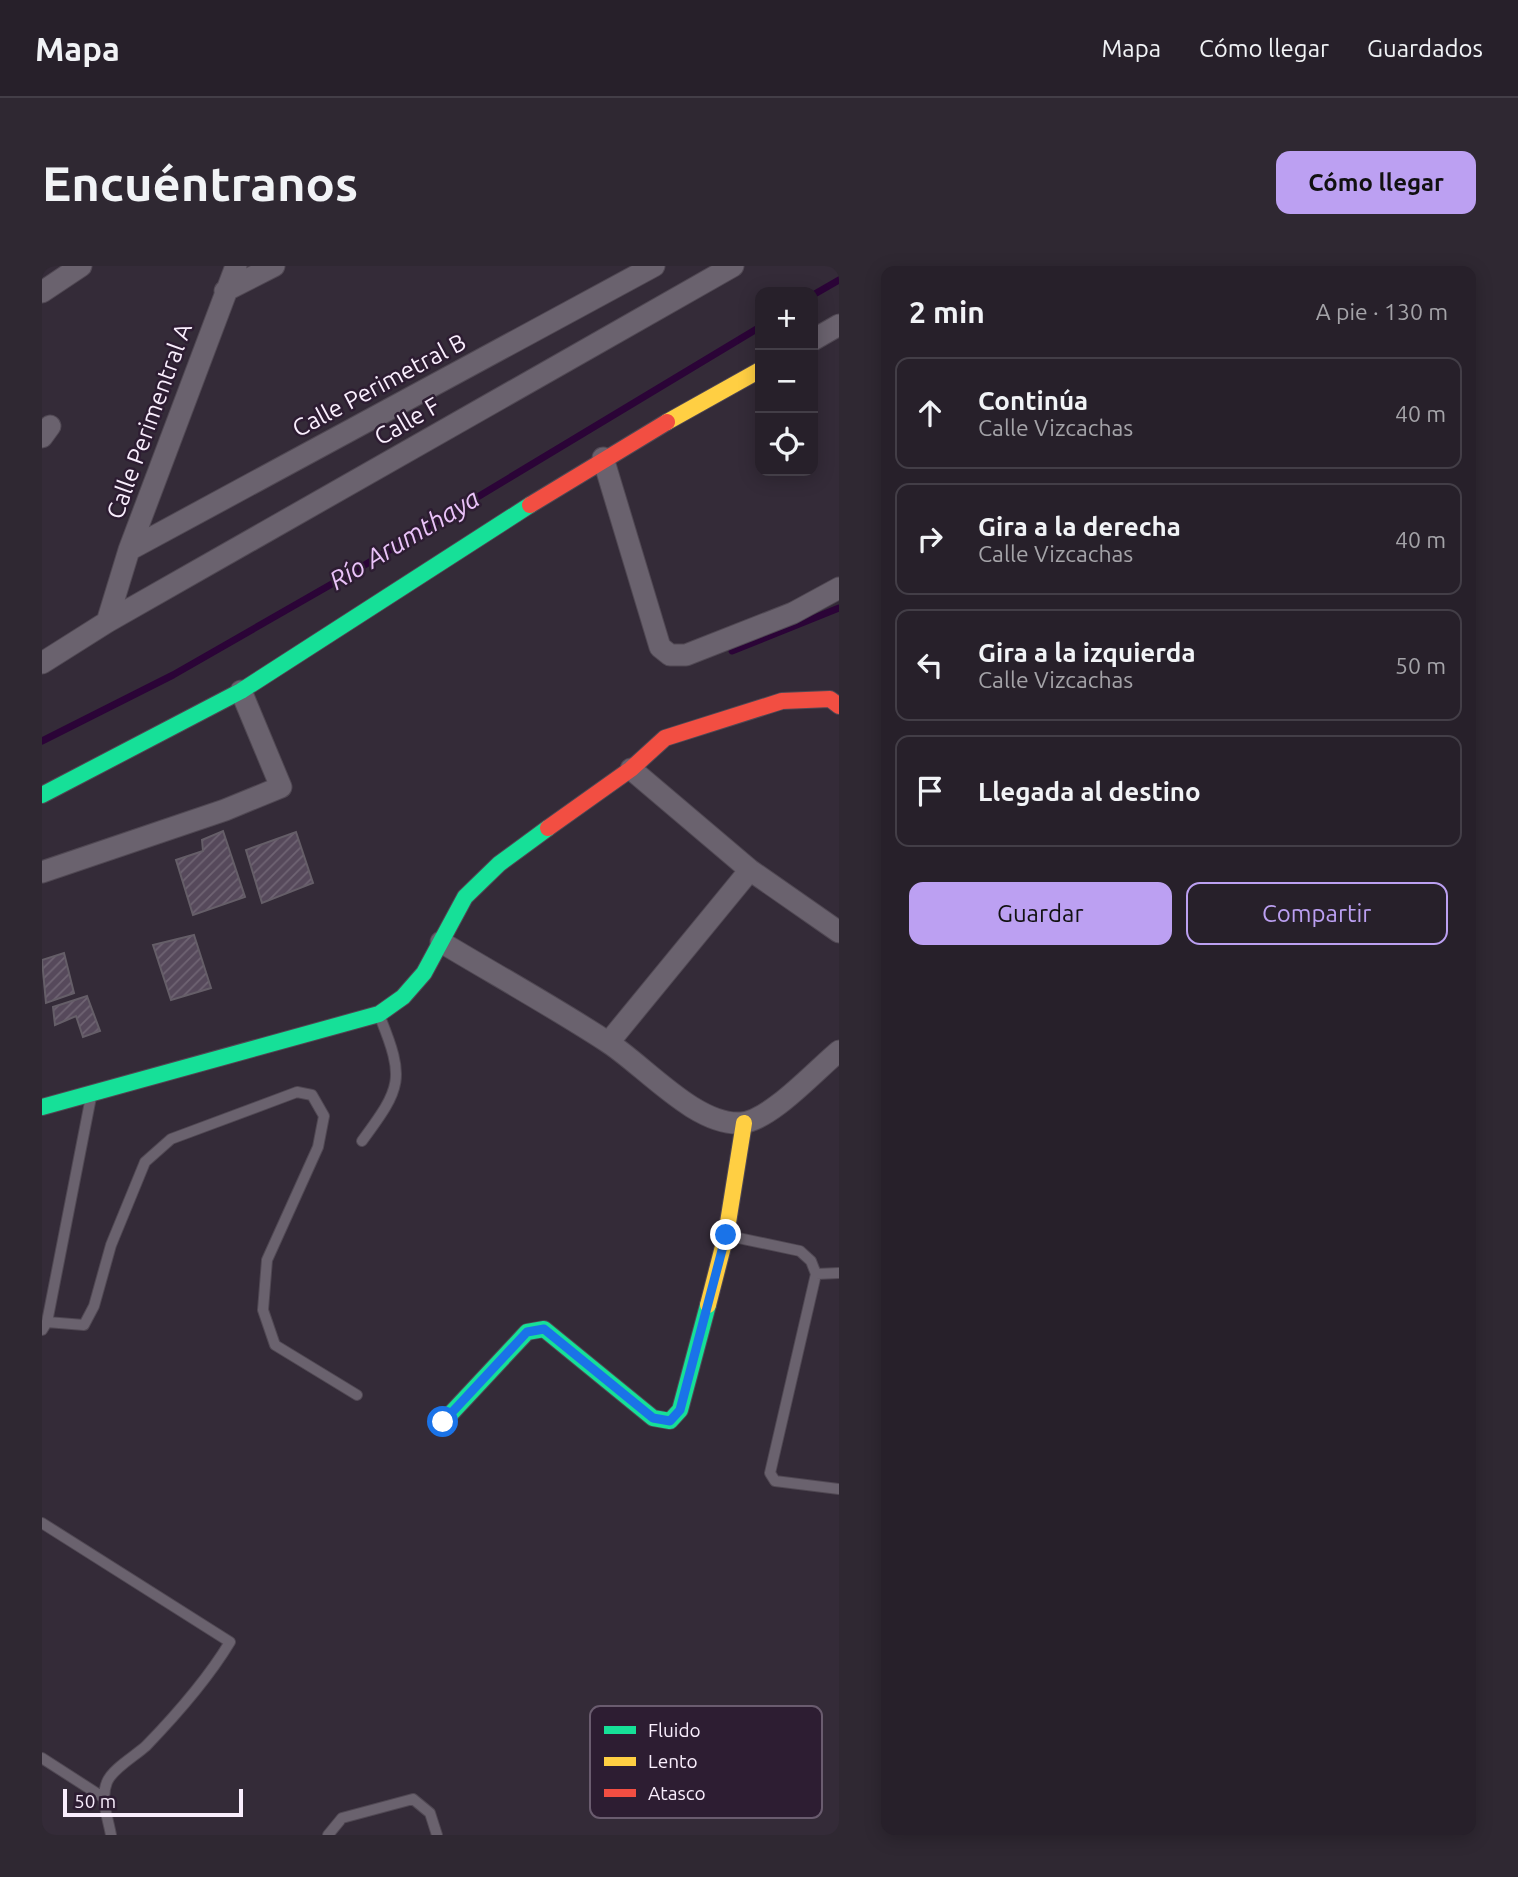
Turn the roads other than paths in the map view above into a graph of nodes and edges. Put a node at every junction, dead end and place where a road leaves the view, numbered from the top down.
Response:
1 (81, 266) edge
2 (236, 266) edge
3 (274, 266) edge
4 (654, 266) edge
5 (733, 266) edge
6 (225, 291) junction
7 (42, 292) edge
8 (839, 325) edge
9 (818, 337) edge
10 (755, 373) edge
11 (603, 458) junction
12 (129, 550) junction
13 (839, 588) edge
14 (107, 622) junction
15 (42, 663) edge
16 (241, 691) junction
17 (839, 706) edge
18 (631, 769) junction
19 (42, 794) edge
20 (750, 870) junction
21 (42, 872) edge
22 (839, 932) edge
23 (441, 942) junction
24 (379, 1014) junction
25 (609, 1042) junction
26 (839, 1051) edge
27 (91, 1094) junction
28 (42, 1107) edge
29 (744, 1123) junction
30 (362, 1142) dead end
31 (726, 1235) junction
32 (839, 1273) edge
33 (816, 1274) junction
34 (45, 1326) edge
35 (358, 1395) dead end
36 (443, 1422) dead end
37 (839, 1489) edge
38 (42, 1523) edge
39 (42, 1758) edge
40 (104, 1798) junction
41 (111, 1835) edge
42 (328, 1835) edge
43 (437, 1835) edge

1 - 7 street
2 - 6 street, Calle Perimentral A
3 - 6 street
4 - 12 street, Calle Perimetral B
5 - 14 street, Calle F
6 - 12 street, Calle Perimentral A
8 - 9 street
10 - 11 street
11 - 13 street
11 - 16 street
12 - 14 street, Calle Perimentral A
14 - 15 street, Calle F
16 - 19 street
16 - 21 street
17 - 18 street
18 - 20 street
18 - 23 street
20 - 22 street
20 - 25 street
23 - 24 street
23 - 25 street
24 - 27 street
24 - 30 lane
25 - 29 street
26 - 29 street
27 - 28 street
27 - 34 lane
29 - 31 street
31 - 33 lane
31 - 36 street
32 - 33 lane
33 - 37 lane
34 - 35 lane
38 - 40 lane
39 - 40 lane
40 - 41 lane
42 - 43 lane

